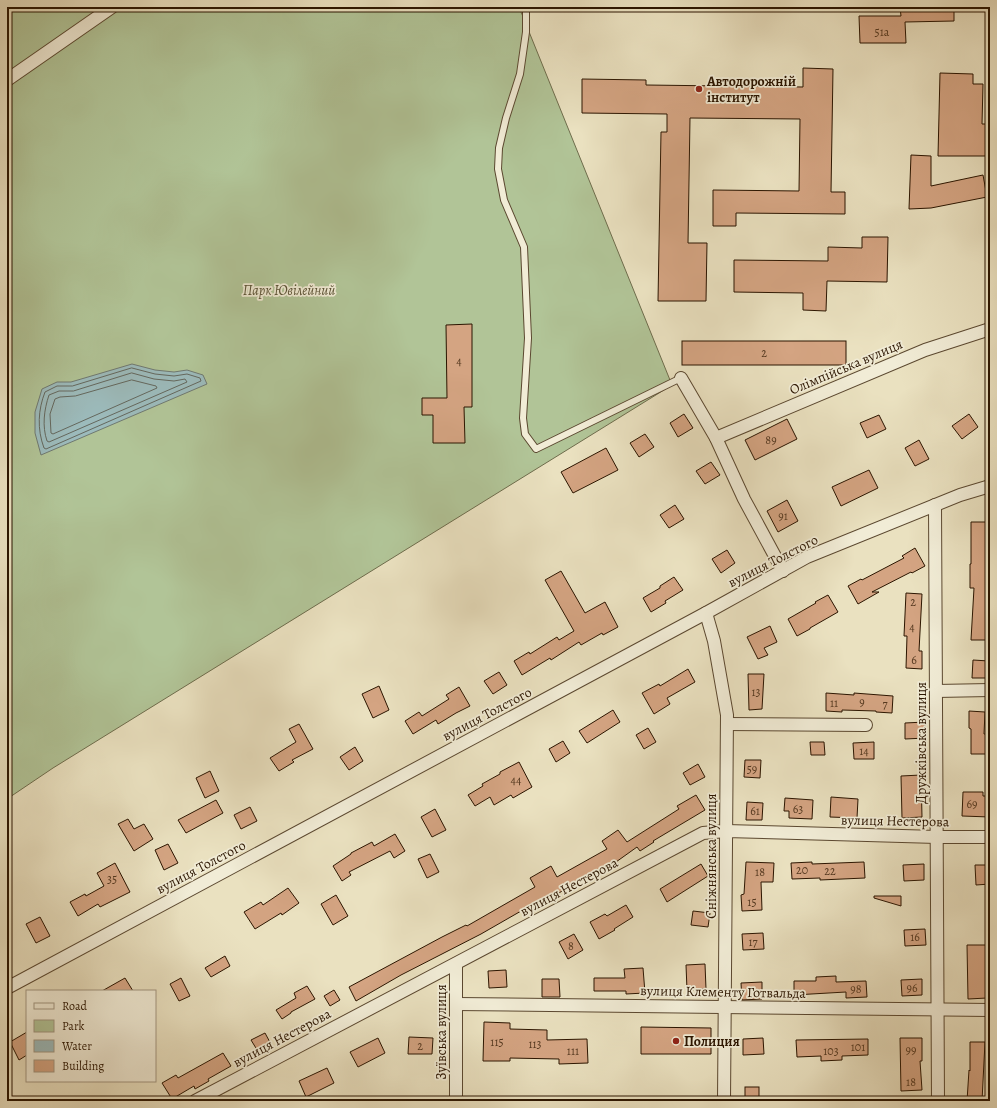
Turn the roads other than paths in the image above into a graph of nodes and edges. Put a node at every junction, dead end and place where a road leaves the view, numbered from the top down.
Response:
1 (112, 7) edge
2 (526, 7) edge
3 (7, 80) edge
4 (990, 329) edge
5 (681, 378) joint
6 (716, 438) junction
7 (990, 486) edge
8 (935, 505) junction
9 (783, 571) junction
10 (706, 613) junction
11 (990, 690) edge
12 (936, 691) junction
13 (727, 724) junction
14 (866, 725) dead end
15 (726, 831) junction
16 (937, 837) junction
17 (990, 837) edge
18 (456, 964) junction
19 (7, 988) edge
20 (456, 1004) junction
21 (726, 1007) junction
22 (938, 1009) junction
23 (990, 1010) edge
24 (194, 1101) edge
25 (456, 1101) edge
26 (724, 1101) edge
27 (938, 1101) edge

1 - 3 street
2 - 5 lane
4 - 6 street, Олімпійська вулиця
5 - 6 street
6 - 9 street
7 - 8 street, вулиця Толстого
8 - 9 street, вулиця Толстого
8 - 12 street, Дружківська вулиця
9 - 10 street, вулиця Толстого
10 - 13 street, Сніжнянська вулиця
10 - 19 street, вулиця Толстого
11 - 12 street
12 - 16 street, Дружківська вулиця
13 - 14 street
13 - 15 street, Сніжнянська вулиця
15 - 16 street, вулиця Нестерова
15 - 18 street, вулиця Нестерова
15 - 21 street, Сніжнянська вулиця
16 - 17 street, вулиця Нестерова
16 - 22 street, Дружківська вулиця
18 - 20 street, Зуївська вулиця
18 - 24 street, вулиця Нестерова
20 - 21 street, вулиця Клементу Готвальда
20 - 25 street, Зуївська вулиця
21 - 22 street, вулиця Клементу Готвальда
21 - 26 street, Сніжнянська вулиця
22 - 23 street, вулиця Клементу Готвальда
22 - 27 street, Дружківська вулиця

